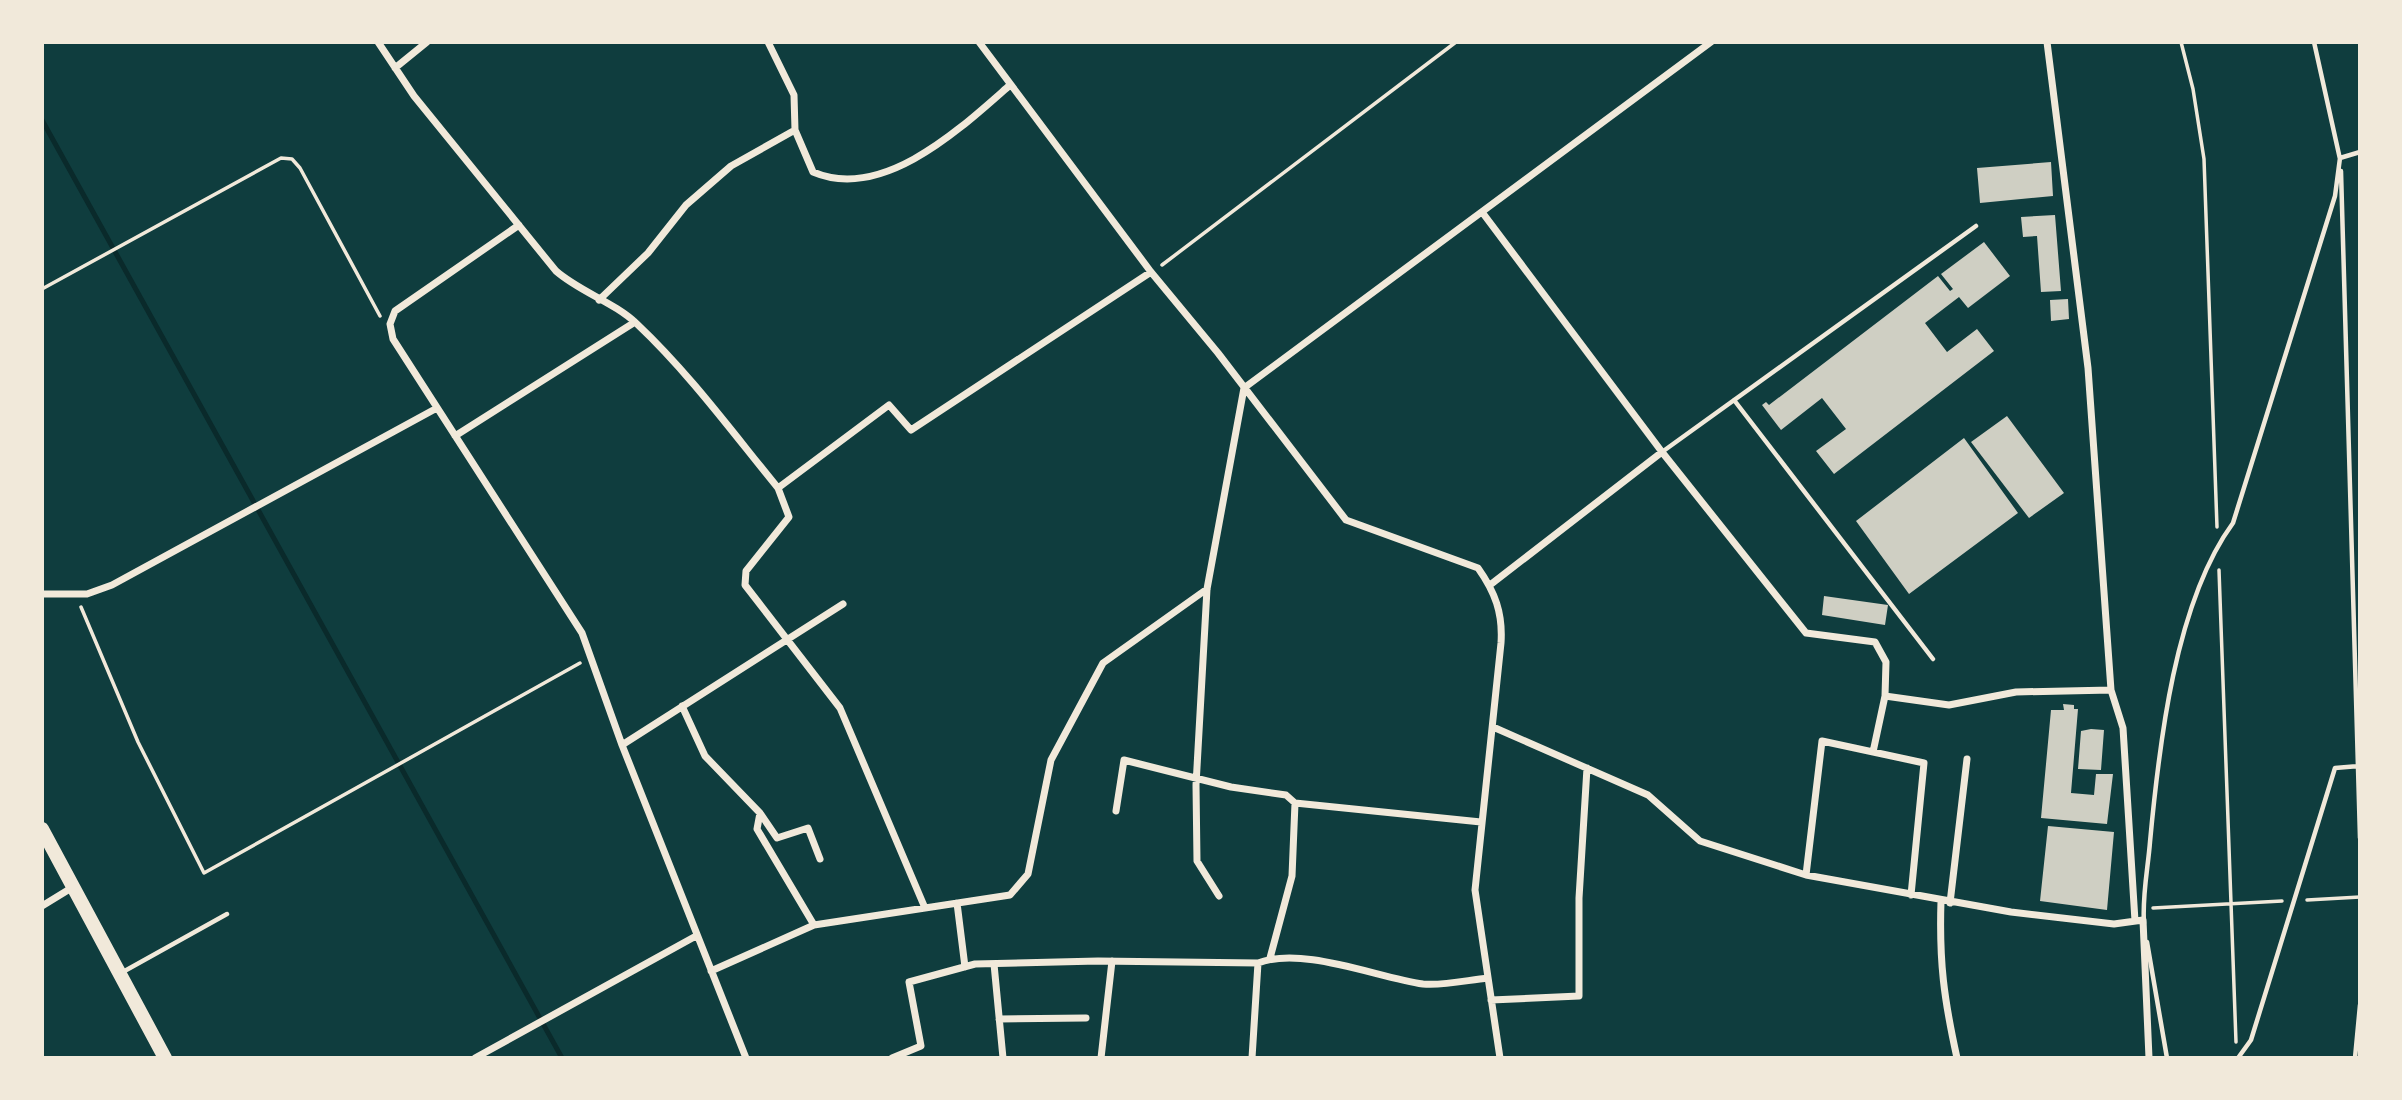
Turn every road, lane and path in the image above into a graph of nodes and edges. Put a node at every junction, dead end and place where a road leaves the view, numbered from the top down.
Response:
1 (378, 42) edge
2 (427, 42) edge
3 (768, 42) edge
4 (979, 42) edge
5 (1456, 42) edge
6 (1711, 42) edge
7 (2047, 42) edge
8 (2314, 42) edge
9 (395, 68) junction
10 (1010, 85) junction
11 (795, 130) junction
12 (2360, 152) edge
13 (2340, 158) junction
14 (1482, 212) junction
15 (519, 225) junction
16 (1976, 226) dead end
17 (1152, 272) junction
18 (42, 289) edge
19 (599, 300) junction
20 (635, 322) junction
21 (393, 340) junction
22 (1244, 388) junction
23 (1734, 400) junction
24 (437, 408) junction
25 (455, 436) junction
26 (1662, 452) junction
27 (778, 488) junction
28 (1490, 585) junction
29 (1207, 589) junction
30 (42, 594) edge
31 (76, 595) junction
32 (843, 604) dead end
33 (787, 639) junction
34 (591, 657) junction
35 (1933, 659) dead end
36 (2111, 690) junction
37 (1885, 696) junction
38 (682, 706) junction
39 (1493, 727) junction
40 (622, 745) junction
41 (1874, 752) junction
42 (1967, 759) dead end
43 (2359, 766) edge
44 (1587, 768) junction
45 (1197, 776) junction
46 (1295, 803) junction
47 (1116, 811) dead end
48 (760, 813) junction
49 (1481, 822) junction
50 (42, 829) edge
51 (2360, 838) edge
52 (820, 859) dead end
53 (1806, 875) junction
54 (73, 887) junction
55 (1911, 895) junction
56 (1219, 896) dead end
57 (2360, 897) edge
58 (2294, 900) junction
59 (1941, 901) junction
60 (957, 903) junction
61 (1951, 903) junction
62 (42, 906) edge
63 (925, 908) junction
64 (2144, 908) junction
65 (227, 914) dead end
66 (2139, 920) junction
67 (814, 925) junction
68 (696, 936) junction
69 (1270, 958) junction
70 (1112, 961) junction
71 (1258, 963) junction
72 (994, 964) junction
73 (965, 967) junction
74 (711, 971) junction
75 (120, 974) junction
76 (1488, 978) junction
77 (1491, 1000) junction
78 (2360, 1005) edge
79 (1086, 1018) dead end
80 (999, 1020) junction
81 (165, 1058) edge
82 (475, 1058) edge
83 (746, 1058) edge
84 (892, 1058) edge
85 (1003, 1058) edge
86 (1101, 1058) edge
87 (1252, 1058) edge
88 (1500, 1058) edge
89 (1957, 1058) edge
90 (2149, 1058) edge
91 (2167, 1058) edge
92 (2238, 1058) edge
93 (2355, 1058) edge

1 - 9 street
2 - 9 street
3 - 11 street
4 - 10 street
5 - 17 path
6 - 14 street
7 - 36 street
8 - 13 lane
9 - 15 street
10 - 11 street
10 - 17 street
11 - 19 street
12 - 13 lane
13 - 43 lane
13 - 64 lane
14 - 22 street
14 - 26 street
15 - 19 street
15 - 21 street
16 - 23 lane
17 - 22 street
17 - 27 street
18 - 21 path
19 - 20 street
20 - 25 street
20 - 27 street
21 - 24 street
22 - 28 street
22 - 29 street
23 - 26 lane
23 - 35 lane
24 - 25 street
24 - 31 street
25 - 34 street
26 - 28 street
26 - 37 street
27 - 33 street
28 - 39 street
29 - 45 street
29 - 60 street
30 - 31 street
31 - 34 path
32 - 33 street
33 - 38 street
33 - 63 street
34 - 40 street
36 - 37 street
36 - 66 street
37 - 41 street
38 - 40 street
38 - 48 street
39 - 44 street
39 - 49 street
40 - 68 street
41 - 53 street
41 - 55 street
42 - 61 street
43 - 51 lane
43 - 58 lane
44 - 53 street
44 - 77 street
45 - 46 street
45 - 47 street
45 - 56 street
46 - 49 street
46 - 69 street
48 - 52 street
48 - 67 street
49 - 76 street
50 - 54 main road
53 - 55 street
54 - 62 street
54 - 75 main road
55 - 59 street
57 - 58 path
58 - 64 path
58 - 92 lane
59 - 61 street
59 - 89 street
60 - 63 street
60 - 73 street
61 - 66 street
63 - 67 street
64 - 66 lane
65 - 75 lane
66 - 90 street
66 - 91 lane
67 - 74 street
68 - 74 street
68 - 82 street
69 - 71 street
69 - 76 street
70 - 71 street
70 - 72 street
70 - 86 street
71 - 87 street
72 - 73 street
72 - 80 street
73 - 84 street
74 - 83 street
75 - 81 main road
76 - 77 street
77 - 88 street
78 - 93 lane
79 - 80 street
80 - 85 street

